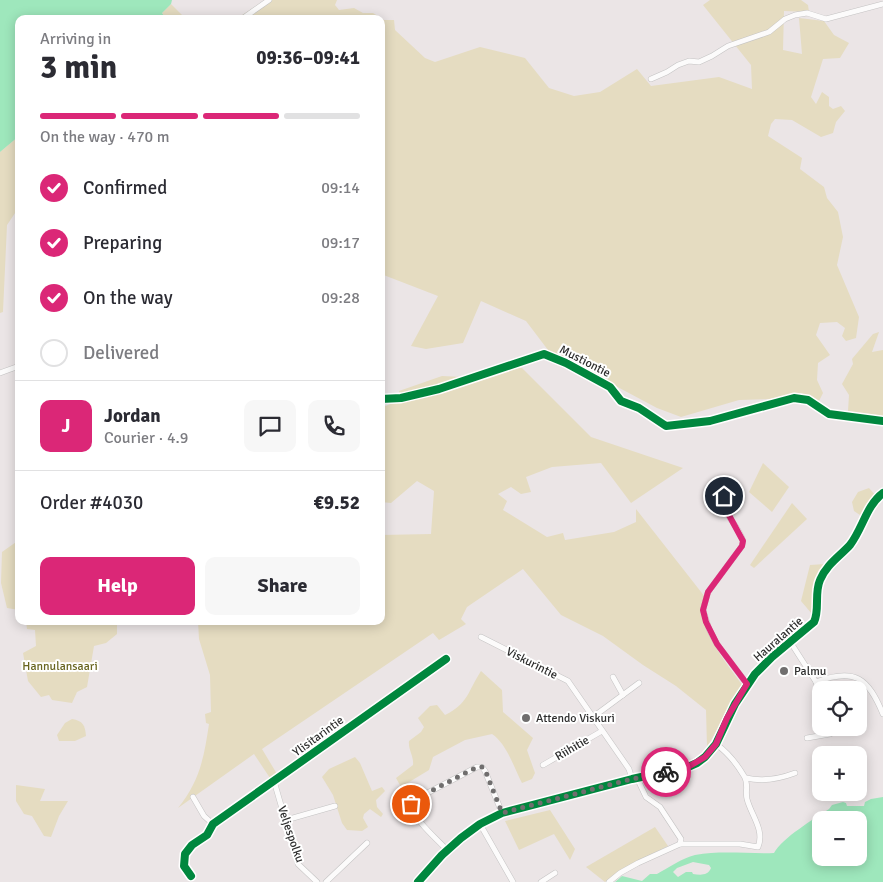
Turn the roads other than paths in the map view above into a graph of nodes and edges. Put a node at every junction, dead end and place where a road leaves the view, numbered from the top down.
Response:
1 (269, 0) edge
2 (883, 4) edge
3 (248, 15) edge
4 (651, 79) dead end
5 (15, 367) edge
6 (0, 373) edge
7 (385, 399) edge
8 (883, 421) edge
9 (730, 487) dead end
10 (883, 493) edge
11 (480, 637) dead end
12 (791, 643) junction
13 (446, 658) dead end
14 (613, 677) dead end
15 (815, 681) edge
16 (820, 681) edge
17 (863, 681) edge
18 (639, 684) dead end
19 (747, 684) junction
20 (867, 687) edge
21 (623, 695) junction
22 (883, 714) edge
23 (593, 718) junction
24 (602, 731) junction
25 (818, 736) edge
26 (807, 738) dead end
27 (716, 744) junction
28 (543, 765) dead end
29 (795, 773) dead end
30 (746, 778) junction
31 (635, 779) junction
32 (274, 781) junction
33 (193, 797) dead end
34 (335, 806) dead end
35 (502, 813) junction
36 (286, 820) junction
37 (213, 824) junction
38 (480, 824) junction
39 (367, 843) dead end
40 (680, 844) junction
41 (447, 850) junction
42 (556, 874) dead end
43 (190, 876) dead end
44 (318, 882) edge
45 (326, 882) edge
46 (418, 882) edge
47 (513, 882) edge
48 (540, 882) edge
49 (609, 882) edge

1 - 3 street
2 - 4 street
5 - 6 street
7 - 8 street, Mustiontie
9 - 19 street
10 - 12 street, Hauralantie
11 - 23 street, Viskurintie
12 - 15 street
12 - 19 street, Hauralantie
13 - 32 street, Ylisitarintie
14 - 21 street
16 - 17 street
18 - 21 street
19 - 27 street, Hauralantie
20 - 22 street
21 - 23 street
23 - 24 street, Viskurintie
24 - 28 street, Riihitie
24 - 31 street, Viskurintie
25 - 26 street
27 - 30 street
27 - 31 street, Hauralantie
29 - 30 street
30 - 40 street
31 - 35 street, Hauralantie
31 - 40 street, Viskurintie
32 - 36 street, Veljespolku
32 - 37 street, Ylisitarintie
33 - 37 street
34 - 36 street
35 - 38 street, Hauralantie
35 - 41 street
36 - 44 street, Veljespolku
37 - 43 street, Ylisitarintie
38 - 41 street, Hauralantie
38 - 47 street
39 - 45 street
40 - 49 street
41 - 46 street, Hauralantie
42 - 48 street

